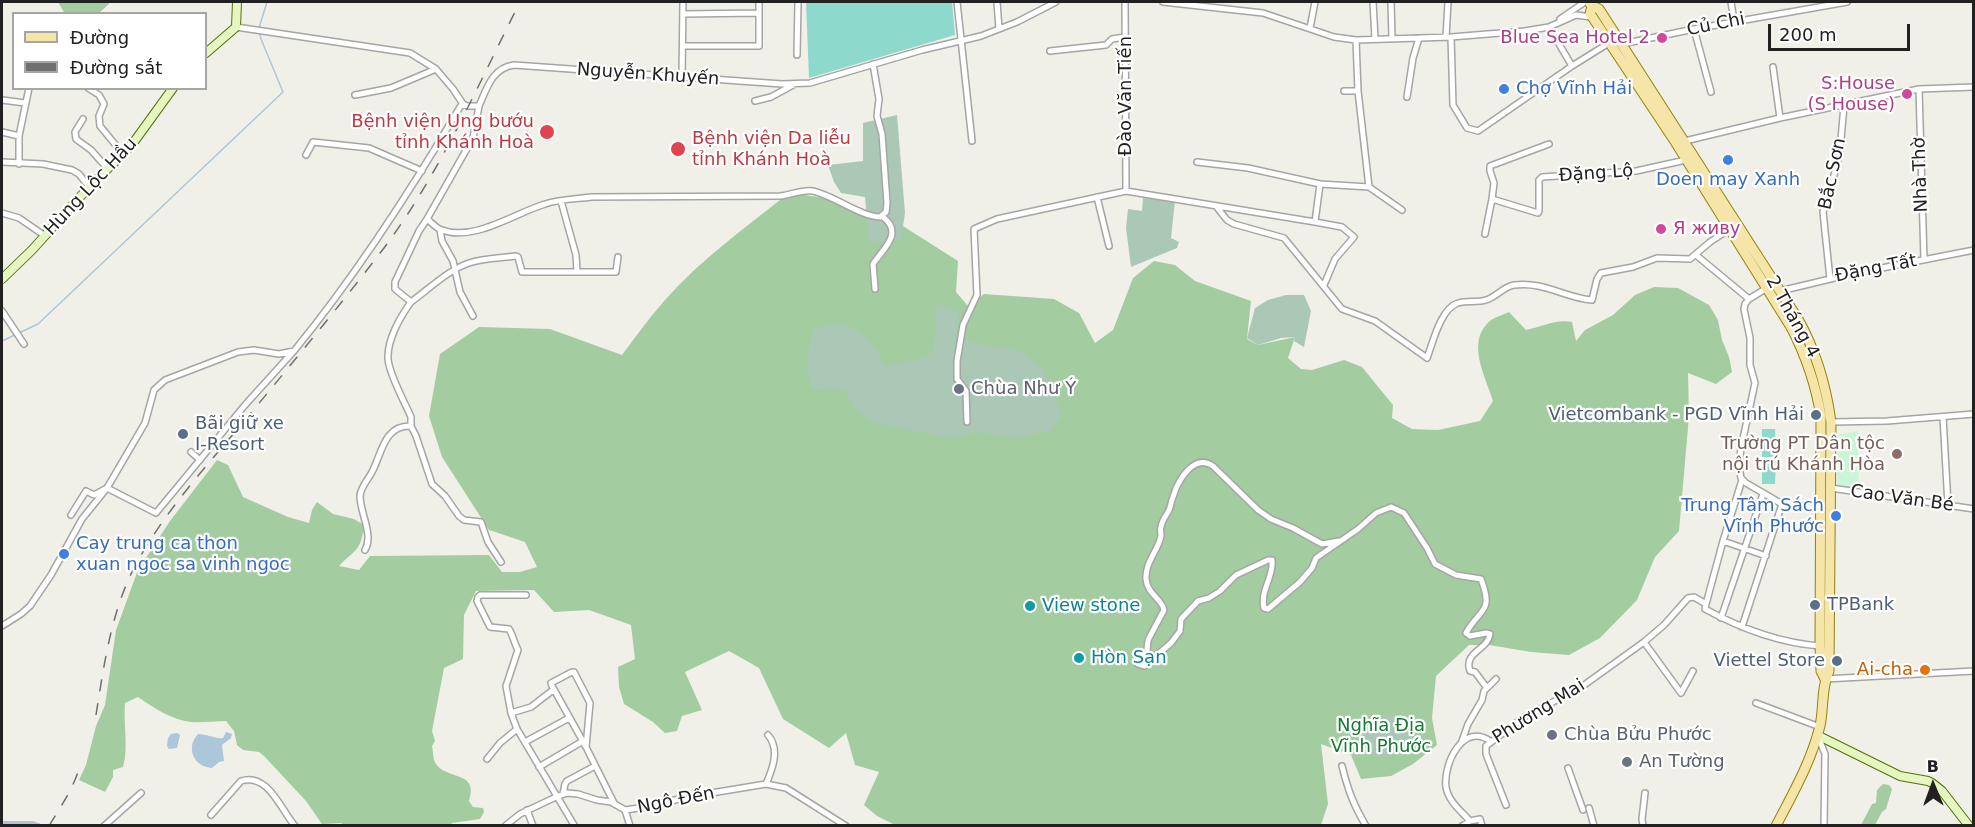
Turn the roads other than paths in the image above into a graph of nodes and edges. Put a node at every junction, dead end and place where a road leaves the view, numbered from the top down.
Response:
1 (237, 2) edge
2 (683, 2) edge
3 (759, 2) edge
4 (798, 2) edge
5 (957, 2) edge
6 (997, 2) edge
7 (1056, 2) edge
8 (1125, 2) edge
9 (1163, 2) edge
10 (1315, 2) edge
11 (1373, 2) edge
12 (1391, 2) edge
13 (1448, 2) edge
14 (1731, 2) edge
15 (1847, 2) edge
16 (1588, 3) edge
17 (683, 14) junction
18 (759, 14) junction
19 (1593, 18) junction
20 (1734, 21) junction
21 (236, 27) junction
22 (1549, 27) junction
23 (1310, 28) junction
24 (999, 29) junction
25 (1694, 29) junction
26 (1125, 37) junction
27 (1448, 37) junction
28 (1392, 38) junction
29 (1419, 38) junction
30 (1375, 39) junction
31 (1356, 40) junction
32 (961, 41) junction
33 (1609, 43) junction
34 (1621, 44) junction
35 (683, 46) junction
36 (207, 51) edge
37 (1050, 51) dead end
38 (797, 55) dead end
39 (873, 64) junction
40 (1572, 66) junction
41 (1773, 67) dead end
42 (436, 69) junction
43 (682, 77) junction
44 (794, 84) junction
45 (1974, 87) edge
46 (1919, 89) junction
47 (28, 90) edge
48 (92, 90) edge
49 (171, 90) edge
50 (1344, 91) dead end
51 (1358, 91) junction
52 (1711, 93) dead end
53 (355, 95) dead end
54 (1407, 97) dead end
55 (2, 100) edge
56 (755, 101) dead end
57 (25, 103) junction
58 (463, 104) junction
59 (479, 106) junction
60 (1844, 106) junction
61 (1780, 118) junction
62 (83, 119) dead end
63 (2, 132) edge
64 (19, 136) junction
65 (972, 141) dead end
66 (1680, 142) junction
67 (1549, 144) dead end
68 (123, 154) junction
69 (306, 155) dead end
70 (1686, 160) junction
71 (2, 162) edge
72 (1197, 162) dead end
73 (19, 164) junction
74 (108, 169) junction
75 (422, 171) junction
76 (1320, 184) junction
77 (88, 187) junction
78 (1369, 187) junction
79 (1126, 191) junction
80 (1097, 197) junction
81 (1492, 199) junction
82 (561, 201) junction
83 (1216, 206) junction
84 (1402, 210) dead end
85 (2, 213) edge
86 (883, 217) junction
87 (428, 219) junction
88 (1315, 222) junction
89 (1730, 229) junction
90 (440, 230) junction
91 (1485, 234) dead end
92 (45, 236) junction
93 (1109, 246) dead end
94 (1974, 250) edge
95 (1696, 255) junction
96 (618, 257) dead end
97 (1924, 260) junction
98 (453, 271) junction
99 (577, 272) junction
100 (2, 279) edge
101 (1830, 279) junction
102 (1324, 285) junction
103 (875, 289) dead end
104 (1773, 291) junction
105 (1749, 299) junction
106 (411, 302) junction
107 (2, 311) edge
108 (473, 316) dead end
109 (24, 344) dead end
110 (294, 351) junction
111 (1974, 414) edge
112 (1821, 417) junction
113 (1943, 417) junction
114 (967, 422) dead end
115 (1831, 422) junction
116 (411, 426) junction
117 (191, 452) dead end
118 (200, 460) junction
119 (1742, 480) junction
120 (107, 488) junction
121 (1831, 488) junction
122 (1763, 494) junction
123 (1782, 504) junction
124 (1948, 505) junction
125 (1821, 509) junction
126 (1974, 509) edge
127 (71, 516) dead end
128 (1339, 541) junction
129 (1723, 541) junction
130 (1745, 549) junction
131 (365, 550) dead end
132 (1766, 556) junction
133 (501, 562) dead end
134 (526, 595) dead end
135 (1706, 604) junction
136 (1721, 618) junction
137 (2, 626) edge
138 (1742, 627) junction
139 (1644, 642) junction
140 (1820, 646) junction
141 (1693, 671) dead end
142 (1974, 671) edge
143 (1497, 679) dead end
144 (1825, 679) junction
145 (1487, 687) junction
146 (553, 690) junction
147 (1756, 703) dead end
148 (512, 713) junction
149 (569, 718) junction
150 (517, 729) junction
151 (1818, 731) junction
152 (768, 735) dead end
153 (1462, 741) junction
154 (1490, 741) junction
155 (525, 742) junction
156 (585, 744) junction
157 (486, 759) dead end
158 (595, 766) junction
159 (1342, 766) dead end
160 (539, 767) junction
161 (1568, 768) dead end
162 (766, 784) junction
163 (141, 793) dead end
164 (1645, 793) dead end
165 (559, 796) junction
166 (614, 803) junction
167 (1506, 805) dead end
168 (527, 810) junction
169 (625, 810) junction
170 (211, 815) dead end
171 (1470, 821) junction
172 (104, 825) edge
173 (295, 825) edge
174 (506, 825) edge
175 (533, 825) edge
176 (574, 825) edge
177 (630, 825) edge
178 (846, 825) edge
179 (1366, 825) edge
180 (1462, 825) edge
181 (1482, 825) edge
182 (1594, 825) edge
183 (1643, 825) edge
184 (1776, 825) edge
185 (1824, 825) edge
186 (1969, 825) edge

1 - 21 street
2 - 17 street
3 - 18 street
4 - 38 street
5 - 32 street
6 - 24 street
7 - 24 street, Nguyễn Khuyến
8 - 26 street, Đào Văn Tiến
9 - 23 street
10 - 23 street
11 - 30 street
12 - 28 street
13 - 27 street
14 - 20 street
15 - 20 street, Củ Chi
16 - 19 main road, 2 Tháng 4
16 - 22 street
16 - 34 main road, 2 Tháng 4
17 - 18 street
17 - 35 street
18 - 35 street
19 - 22 street
19 - 33 main road, 2 Tháng 4
20 - 25 street, Củ Chi
21 - 36 street
21 - 42 street
22 - 27 street
22 - 40 street
23 - 31 street
24 - 32 street, Nguyễn Khuyến
25 - 34 street, Củ Chi
25 - 52 street
26 - 37 street
26 - 79 street, Đào Văn Tiến
27 - 29 street
27 - 40 street
28 - 29 street
28 - 30 street
29 - 54 street
30 - 31 street
31 - 51 street
32 - 39 street, Nguyễn Khuyến
32 - 65 street
33 - 40 street
33 - 66 main road, 2 Tháng 4
34 - 66 main road, 2 Tháng 4
35 - 43 street
39 - 44 street, Nguyễn Khuyến
39 - 86 street
41 - 61 street
42 - 53 street
42 - 58 street
43 - 44 street, Nguyễn Khuyến
43 - 59 street, Nguyễn Khuyến
44 - 56 street
45 - 46 street
46 - 60 street
46 - 97 street, Nhà Thờ
47 - 57 street
48 - 68 street
49 - 68 street, Hùng Lộc Hầu
50 - 51 street
51 - 78 street
55 - 57 street
57 - 64 street
58 - 59 street
58 - 75 street
59 - 87 street, Nguyễn Khuyến
60 - 61 street
60 - 101 street, Bắc Sơn
61 - 66 street
62 - 74 street
63 - 64 street
64 - 73 street
66 - 70 main road, 2 Tháng 4
66 - 104 main road, 2 Tháng 4
67 - 81 street, Đặng Lộ
68 - 74 street, Hùng Lộc Hầu
69 - 75 street
70 - 81 street, Đặng Lộ
70 - 89 main road, 2 Tháng 4
71 - 73 street
72 - 76 street
73 - 77 street
74 - 77 street, Hùng Lộc Hầu
75 - 110 street
76 - 78 street
76 - 88 street
77 - 92 street, Hùng Lộc Hầu
78 - 84 street
79 - 80 street
79 - 83 street
80 - 93 street
80 - 114 street
81 - 91 street
82 - 86 street
82 - 90 street
82 - 99 street
83 - 88 street
83 - 102 street
85 - 92 street
86 - 103 street
87 - 90 street
87 - 106 street, Nguyễn Khuyến
88 - 102 street
89 - 95 street
89 - 104 main road, 2 Tháng 4
90 - 98 street
92 - 100 street, Hùng Lộc Hầu
94 - 97 street, Đặng Tất
95 - 102 street
95 - 105 street
96 - 99 street
97 - 101 street, Đặng Tất
98 - 99 street
98 - 106 street
98 - 108 street
101 - 104 street, Đặng Tất
104 - 105 street, Đặng Tất
104 - 112 main road, 2 Tháng 4
104 - 115 main road, 2 Tháng 4
105 - 119 street
106 - 116 street
107 - 109 street
110 - 118 street
110 - 120 street
111 - 113 street
112 - 115 main road
112 - 125 main road, 2 Tháng 4
113 - 115 street
113 - 124 street
115 - 121 main road, 2 Tháng 4
116 - 131 street
116 - 133 street
117 - 118 street
118 - 120 street
119 - 122 street
119 - 129 street
120 - 127 street
120 - 137 street
121 - 124 street, Cao Văn Bé
121 - 144 main road, 2 Tháng 4
122 - 123 street
122 - 130 street
123 - 125 street
123 - 132 street
124 - 126 street, Cao Văn Bé
125 - 140 main road, 2 Tháng 4
128 - 128 street
128 - 145 street
129 - 130 street
129 - 135 street
130 - 132 street
130 - 136 street
132 - 138 street
134 - 148 street
135 - 136 street
135 - 139 street, Phương Mai
136 - 138 street
138 - 140 street
139 - 141 street
139 - 154 street, Phương Mai
140 - 144 main road, 2 Tháng 4
142 - 144 street
143 - 145 street
144 - 151 main road, 2 Tháng 4
145 - 153 street
146 - 148 street
146 - 149 street
146 - 156 street
147 - 151 street
148 - 150 street
149 - 155 street
149 - 156 street
150 - 155 street
150 - 157 street
151 - 184 main road, 2 Tháng 4
151 - 185 street
151 - 186 street
152 - 162 street
153 - 154 street
153 - 171 street
154 - 167 street, Phương Mai
155 - 160 street
156 - 158 street
156 - 160 street
158 - 165 street
158 - 166 street
159 - 179 street
160 - 165 street
161 - 182 street
162 - 169 street, Ngô Đến
162 - 178 street, Ngô Đến
163 - 172 street
164 - 183 street
165 - 166 street, Ngô Đến
165 - 168 street
165 - 176 street
166 - 169 street, Ngô Đến
168 - 174 street
168 - 175 street
169 - 177 street
170 - 173 street
171 - 180 street
171 - 181 street

